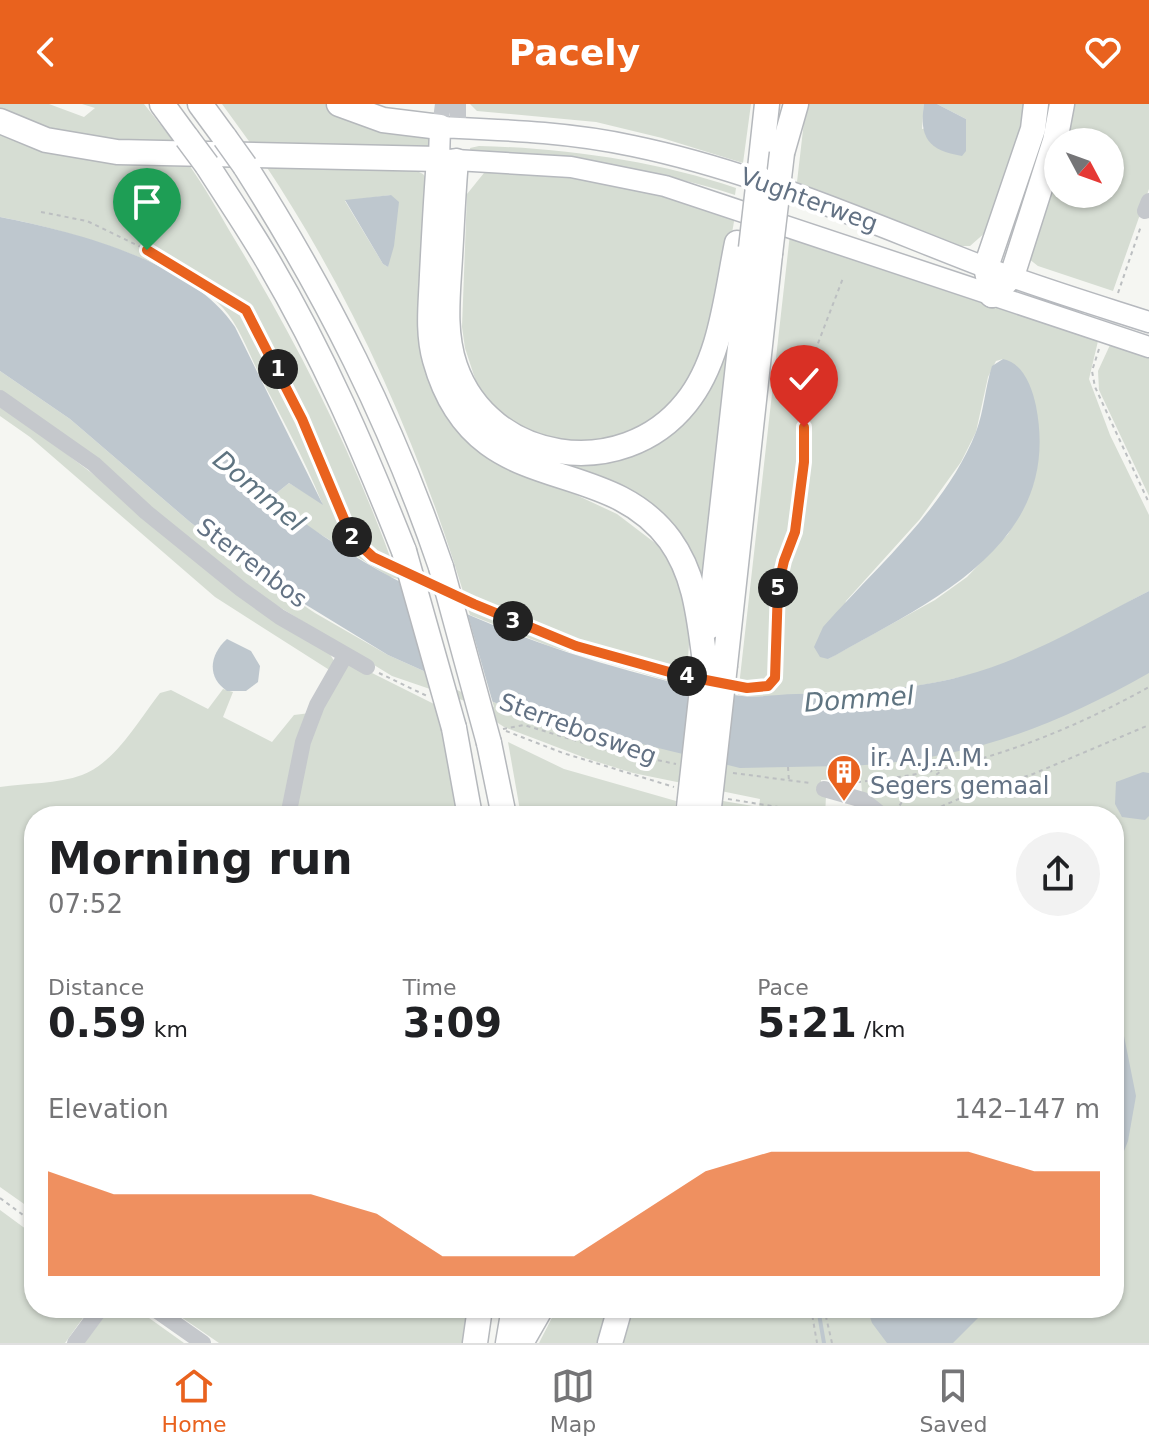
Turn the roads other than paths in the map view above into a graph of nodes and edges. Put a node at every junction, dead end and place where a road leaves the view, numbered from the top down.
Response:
1 (162, 104) edge
2 (200, 104) edge
3 (339, 104) edge
4 (458, 104) edge
5 (767, 104) edge
6 (787, 104) edge
7 (796, 104) edge
8 (1036, 104) edge
9 (1062, 104) edge
10 (447, 119) edge
11 (0, 121) edge
12 (772, 150) junction
13 (447, 160) junction
14 (753, 248) junction
15 (986, 267) junction
16 (1012, 276) junction
17 (992, 295) junction
18 (1149, 322) edge
19 (1149, 347) edge
20 (0, 398) edge
21 (345, 656) junction
22 (367, 667) road end
23 (714, 672) junction
24 (818, 786) road end
25 (290, 806) edge
26 (468, 806) edge
27 (503, 806) edge
28 (690, 806) edge
29 (712, 806) edge
30 (870, 806) edge
31 (94, 1318) edge
32 (167, 1318) edge
33 (479, 1318) edge
34 (535, 1318) edge
35 (617, 1318) edge
36 (75, 1343) edge
37 (203, 1343) edge
38 (475, 1343) edge
39 (521, 1343) edge
40 (610, 1343) edge

1 - 26 highway, bridge
2 - 27 highway, bridge
3 - 10 highway
4 - 10 street
5 - 12 highway
6 - 12 highway
7 - 12 highway
8 - 15 highway
9 - 16 highway
10 - 13 main road
10 - 15 main road, Vughterweg
11 - 13 highway
12 - 14 highway, bridge
12 - 14 highway, bridge
13 - 14 highway
13 - 17 main road, Vughterweg
13 - 23 highway
14 - 23 highway
15 - 16 main road, Vughterweg
15 - 17 highway
16 - 17 highway
16 - 18 main road, Vughterweg
17 - 19 main road, Vughterweg
20 - 21 street, Sterrenbos
21 - 22 street
21 - 25 street
23 - 28 highway, bridge
23 - 29 highway, bridge
24 - 30 street
31 - 36 street
32 - 37 street
33 - 38 highway
34 - 39 highway
35 - 40 highway

